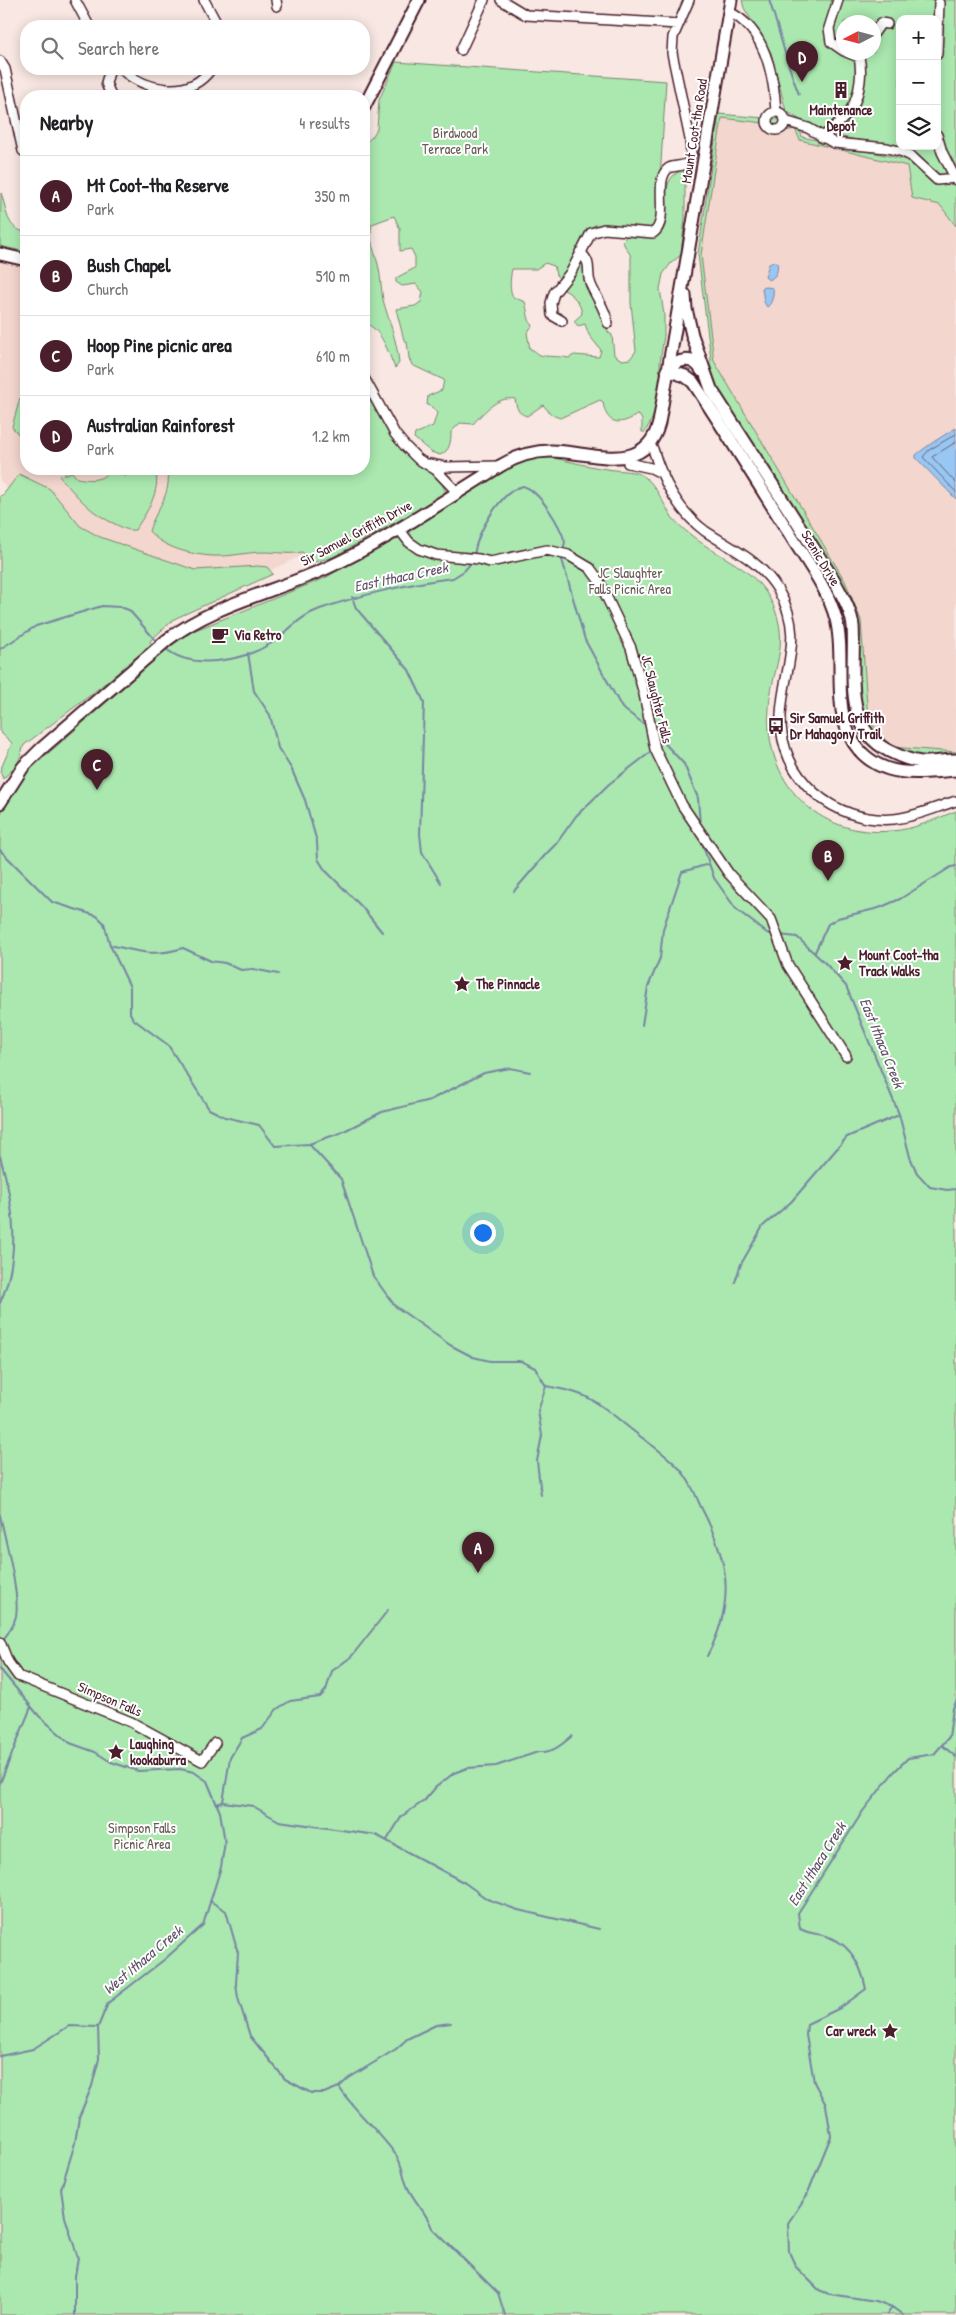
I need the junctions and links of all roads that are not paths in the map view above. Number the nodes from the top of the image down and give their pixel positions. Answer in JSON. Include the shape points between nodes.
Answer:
{"nodes":[{"id":1,"x":75,"y":0,"type":"edge"},
{"id":2,"x":204,"y":0,"type":"edge"},
{"id":3,"x":419,"y":0,"type":"edge"},
{"id":4,"x":484,"y":0,"type":"edge"},
{"id":5,"x":500,"y":0,"type":"edge"},
{"id":6,"x":689,"y":0,"type":"edge"},
{"id":7,"x":731,"y":0,"type":"edge"},
{"id":8,"x":838,"y":0,"type":"edge"},
{"id":9,"x":939,"y":3,"type":"dead end"},
{"id":10,"x":729,"y":12,"type":"junction"},
{"id":11,"x":939,"y":15,"type":"edge"},
{"id":12,"x":86,"y":20,"type":"edge"},
{"id":13,"x":215,"y":20,"type":"edge"},
{"id":14,"x":881,"y":23,"type":"edge"},
{"id":15,"x":678,"y":24,"type":"junction"},
{"id":16,"x":888,"y":24,"type":"dead end"},
{"id":17,"x":836,"y":46,"type":"edge"},
{"id":18,"x":461,"y":50,"type":"dead end"},
{"id":19,"x":861,"y":60,"type":"edge"},
{"id":20,"x":0,"y":61,"type":"edge"},
{"id":21,"x":108,"y":75,"type":"edge"},
{"id":22,"x":130,"y":75,"type":"edge"},
{"id":23,"x":207,"y":75,"type":"edge"},
{"id":24,"x":109,"y":90,"type":"edge"},
{"id":25,"x":174,"y":90,"type":"edge"},
{"id":26,"x":190,"y":90,"type":"edge"},
{"id":27,"x":370,"y":95,"type":"edge"},
{"id":28,"x":776,"y":112,"type":"junction"},
{"id":29,"x":784,"y":121,"type":"junction"},
{"id":30,"x":20,"y":137,"type":"edge"},
{"id":31,"x":822,"y":138,"type":"junction"},
{"id":32,"x":941,"y":145,"type":"edge"},
{"id":33,"x":955,"y":179,"type":"edge"},
{"id":34,"x":580,"y":252,"type":"junction"},
{"id":35,"x":0,"y":254,"type":"edge"},
{"id":36,"x":20,"y":259,"type":"edge"},
{"id":37,"x":687,"y":267,"type":"junction"},
{"id":38,"x":686,"y":290,"type":"junction"},
{"id":39,"x":562,"y":321,"type":"dead end"},
{"id":40,"x":608,"y":322,"type":"dead end"},
{"id":41,"x":673,"y":368,"type":"junction"},
{"id":42,"x":707,"y":381,"type":"junction"},
{"id":43,"x":370,"y":389,"type":"edge"},
{"id":44,"x":653,"y":445,"type":"junction"},
{"id":45,"x":585,"y":455,"type":"junction"},
{"id":46,"x":422,"y":461,"type":"junction"},
{"id":47,"x":628,"y":463,"type":"junction"},
{"id":48,"x":500,"y":466,"type":"junction"},
{"id":49,"x":664,"y":477,"type":"junction"},
{"id":50,"x":457,"y":492,"type":"junction"},
{"id":51,"x":399,"y":529,"type":"junction"},
{"id":52,"x":956,"y":760,"type":"edge"},
{"id":53,"x":956,"y":770,"type":"edge"},
{"id":54,"x":956,"y":801,"type":"edge"},
{"id":55,"x":0,"y":803,"type":"edge"},
{"id":56,"x":846,"y":1056,"type":"dead end"},
{"id":57,"x":0,"y":1642,"type":"edge"},
{"id":58,"x":215,"y":1743,"type":"dead end"}],
"edges":[{"from":1,"to":12,"type":"street"},
{"from":2,"to":13,"type":"street"},
{"from":3,"to":27,"type":"main road"},
{"from":4,"to":18,"type":"street"},
{"from":5,"to":15,"type":"street","via":[[526,15]]},
{"from":6,"to":15,"type":"street"},
{"from":7,"to":10,"type":"main road","name":"Mount Coot-tha Road"},
{"from":8,"to":17,"type":"street","via":[[829,28],[831,42]]},
{"from":9,"to":11,"type":"street"},
{"from":10,"to":28,"type":"street","via":[[740,17],[764,51],[772,74]]},
{"from":10,"to":37,"type":"main road","name":"Mount Coot-tha Road"},
{"from":14,"to":16,"type":"street"},
{"from":15,"to":34,"type":"street","via":[[672,53],[690,139],[688,163],[666,171],[657,231],[597,230],[591,233]]},
{"from":19,"to":31,"type":"street","via":[[855,107]]},
{"from":20,"to":30,"type":"street","via":[[5,69]]},
{"from":21,"to":24,"type":"street"},
{"from":22,"to":25,"type":"street","via":[[160,88]]},
{"from":23,"to":26,"type":"street"},
{"from":28,"to":29,"type":"street"},
{"from":28,"to":29,"type":"street","via":[[767,119],[770,127],[778,129]]},
{"from":29,"to":31,"type":"street","via":[[808,128]]},
{"from":31,"to":33,"type":"street","via":[[834,143],[903,152],[912,156],[937,180]]},
{"from":32,"to":33,"type":"street"},
{"from":34,"to":39,"type":"street","via":[[571,272],[552,298],[552,316]]},
{"from":34,"to":40,"type":"street","via":[[589,263],[591,286],[604,307]]},
{"from":35,"to":36,"type":"main road"},
{"from":37,"to":38,"type":"main road","name":"Mount Coot-tha Road"},
{"from":37,"to":41,"type":"main road","name":"Mount Coot-tha Road"},
{"from":38,"to":41,"type":"main road","name":"Mount Coot-tha Road"},
{"from":38,"to":42,"type":"main road","name":"Scenic Drive","via":[[688,321]]},
{"from":41,"to":42,"type":"main road","name":"Scenic Drive","via":[[686,360],[696,363]]},
{"from":41,"to":44,"type":"main road"},
{"from":41,"to":53,"type":"main road","name":"Scenic Drive","via":[[693,382],[826,594],[838,631],[844,716],[859,749],[879,766],[890,770],[916,773]]},
{"from":42,"to":52,"type":"main road","name":"Scenic Drive","via":[[834,580],[849,610],[852,680],[857,714],[864,729],[883,748],[908,760]]},
{"from":43,"to":46,"type":"street","via":[[395,434]]},
{"from":44,"to":45,"type":"main road","name":"Sir Samuel Griffith Drive","via":[[627,457]]},
{"from":44,"to":47,"type":"main road","via":[[642,459]]},
{"from":44,"to":49,"type":"street"},
{"from":45,"to":47,"type":"main road","via":[[611,463]]},
{"from":45,"to":48,"type":"main road","name":"Sir Samuel Griffith Drive","via":[[549,450],[524,455]]},
{"from":46,"to":48,"type":"street","via":[[441,467]]},
{"from":46,"to":50,"type":"street"},
{"from":47,"to":49,"type":"street","via":[[654,469]]},
{"from":48,"to":50,"type":"main road","name":"Sir Samuel Griffith Drive"},
{"from":49,"to":54,"type":"street","via":[[678,504],[694,522],[754,562],[771,579],[782,597],[790,619],[792,645],[781,715],[782,736],[790,761],[809,788],[834,808],[871,819],[906,817]]},
{"from":50,"to":51,"type":"main road","name":"Sir Samuel Griffith Drive"},
{"from":51,"to":55,"type":"main road","name":"Sir Samuel Griffith Drive","via":[[329,567],[205,616],[167,640],[41,749],[7,789]]},
{"from":51,"to":56,"type":"street","name":"JC Slaughter Falls","via":[[409,542],[436,555],[490,562],[539,551],[564,554],[590,568],[631,648],[656,752],[682,805],[729,874],[771,919],[788,966]]},
{"from":57,"to":58,"type":"street","name":"Simpson Falls","via":[[18,1676],[131,1722],[202,1761]]}]}
